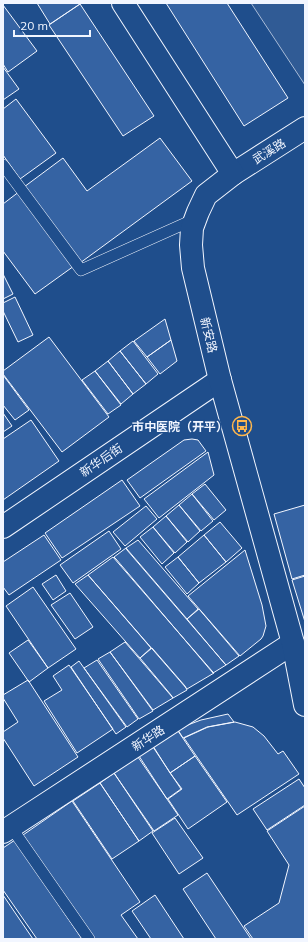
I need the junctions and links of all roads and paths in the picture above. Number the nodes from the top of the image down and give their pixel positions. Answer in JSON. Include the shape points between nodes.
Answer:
{"nodes":[{"id":1,"x":123,"y":3,"type":"edge"},
{"id":2,"x":305,"y":128,"type":"edge"},
{"id":3,"x":3,"y":165,"type":"edge"},
{"id":4,"x":233,"y":174,"type":"junction"},
{"id":5,"x":195,"y":219,"type":"junction"},
{"id":6,"x":220,"y":380,"type":"junction"},
{"id":7,"x":3,"y":527,"type":"edge"},
{"id":8,"x":293,"y":643,"type":"junction"},
{"id":9,"x":305,"y":705,"type":"edge"},
{"id":10,"x":7,"y":829,"type":"edge"},
{"id":11,"x":89,"y":939,"type":"edge"}],
"edges":[{"from":1,"to":4,"type":"street"},
{"from":2,"to":4,"type":"street","name":"武溪路"},
{"from":3,"to":5,"type":"lane","via":[[81,270]]},
{"from":4,"to":5,"type":"street","name":"新安路","via":[[206,195]]},
{"from":5,"to":6,"type":"street","name":"新安路","via":[[190,244],[193,268]]},
{"from":6,"to":7,"type":"street","name":"新华后街"},
{"from":6,"to":8,"type":"street","name":"新安路"},
{"from":8,"to":9,"type":"street","name":"新安路"},
{"from":8,"to":10,"type":"street","name":"新华路"},
{"from":10,"to":11,"type":"lane"}]}
